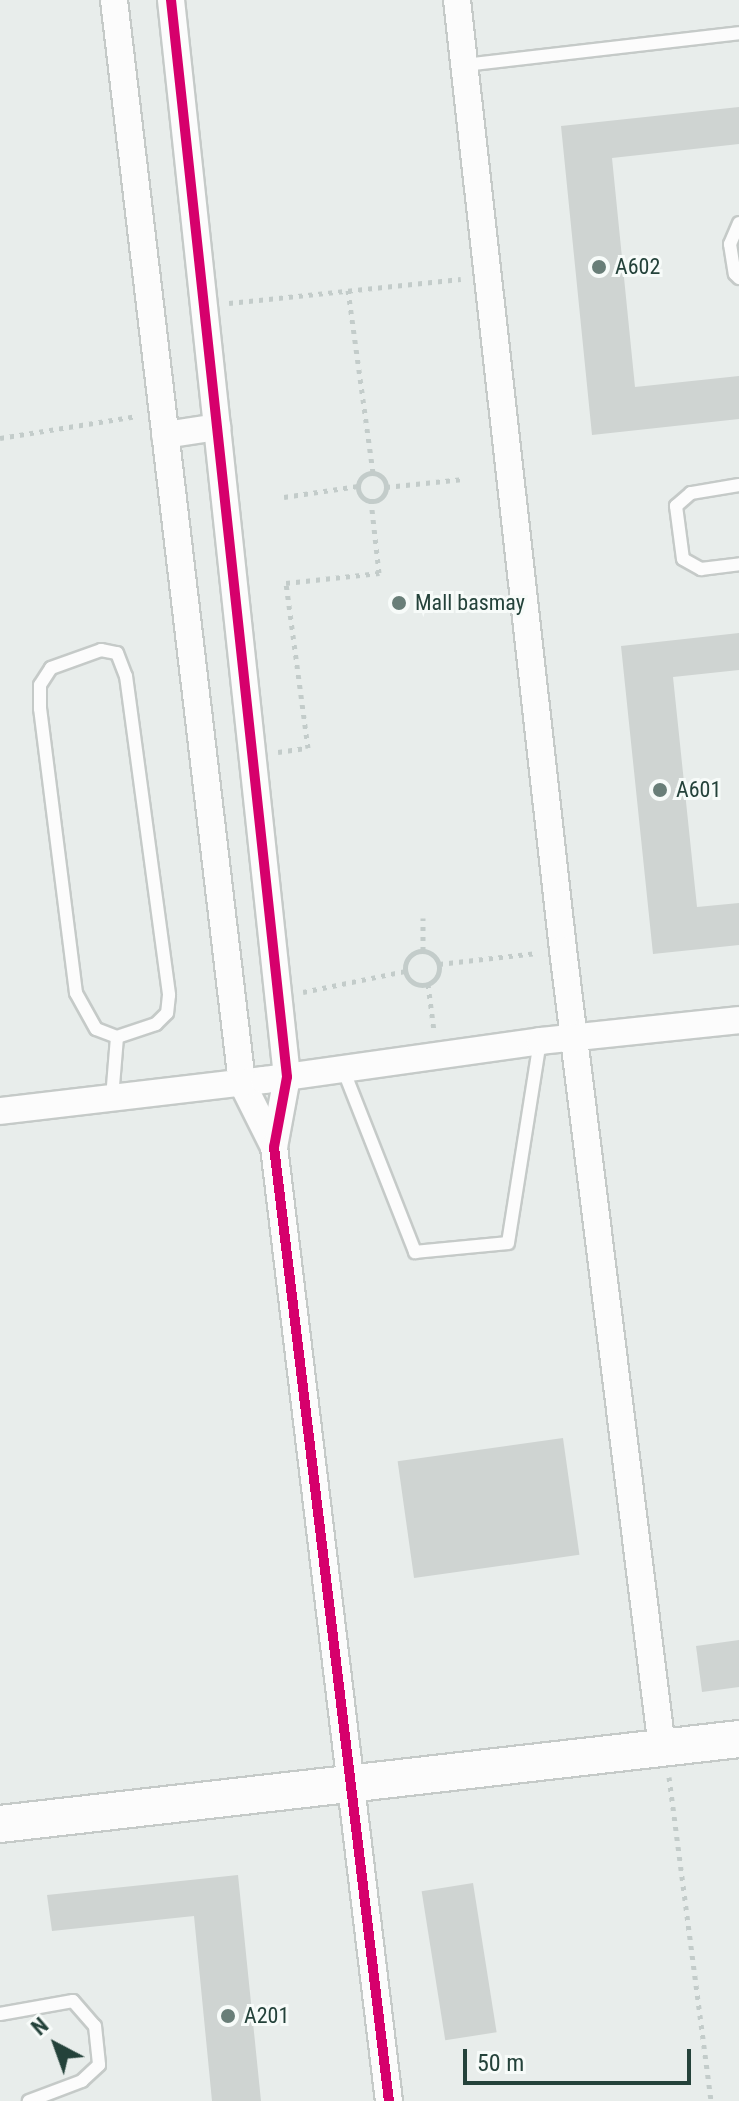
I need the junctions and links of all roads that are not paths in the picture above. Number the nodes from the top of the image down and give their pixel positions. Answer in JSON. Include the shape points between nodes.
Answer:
{"nodes":[{"id":1,"x":114,"y":0,"type":"edge"},
{"id":2,"x":171,"y":0,"type":"edge"},
{"id":3,"x":457,"y":0,"type":"edge"},
{"id":4,"x":739,"y":33,"type":"edge"},
{"id":5,"x":464,"y":65,"type":"junction"},
{"id":6,"x":739,"y":223,"type":"edge"},
{"id":7,"x":739,"y":278,"type":"edge"},
{"id":8,"x":164,"y":424,"type":"junction"},
{"id":9,"x":217,"y":427,"type":"junction"},
{"id":10,"x":739,"y":485,"type":"edge"},
{"id":11,"x":739,"y":564,"type":"edge"},
{"id":12,"x":739,"y":1020,"type":"edge"},
{"id":13,"x":117,"y":1037,"type":"junction"},
{"id":14,"x":574,"y":1038,"type":"junction"},
{"id":15,"x":540,"y":1041,"type":"junction"},
{"id":16,"x":343,"y":1069,"type":"junction"},
{"id":17,"x":287,"y":1077,"type":"junction"},
{"id":18,"x":242,"y":1083,"type":"junction"},
{"id":19,"x":112,"y":1098,"type":"junction"},
{"id":20,"x":0,"y":1111,"type":"edge"},
{"id":21,"x":274,"y":1147,"type":"junction"},
{"id":22,"x":739,"y":1739,"type":"edge"},
{"id":23,"x":662,"y":1748,"type":"junction"},
{"id":24,"x":350,"y":1786,"type":"junction"},
{"id":25,"x":0,"y":1824,"type":"edge"},
{"id":26,"x":0,"y":2014,"type":"edge"},
{"id":27,"x":29,"y":2101,"type":"edge"},
{"id":28,"x":389,"y":2101,"type":"edge"}],
"edges":[{"from":1,"to":8,"type":"street"},
{"from":2,"to":9,"type":"street"},
{"from":3,"to":5,"type":"street"},
{"from":4,"to":5,"type":"lane"},
{"from":5,"to":14,"type":"street"},
{"from":6,"to":7,"type":"lane","via":[[730,244]]},
{"from":8,"to":9,"type":"street"},
{"from":8,"to":18,"type":"street"},
{"from":9,"to":17,"type":"street"},
{"from":10,"to":11,"type":"lane","via":[[691,493],[676,506],[683,559],[701,569]]},
{"from":12,"to":14,"type":"street"},
{"from":13,"to":13,"type":"lane","via":[[156,1024],[167,1013],[169,995],[126,676],[117,653],[101,650],[51,668],[40,685],[40,709],[76,993],[96,1029]]},
{"from":13,"to":19,"type":"lane"},
{"from":14,"to":15,"type":"street"},
{"from":14,"to":23,"type":"street"},
{"from":15,"to":16,"type":"street"},
{"from":15,"to":16,"type":"lane","via":[[508,1243],[415,1252]]},
{"from":16,"to":17,"type":"street"},
{"from":17,"to":18,"type":"street"},
{"from":17,"to":21,"type":"street"},
{"from":18,"to":19,"type":"street"},
{"from":18,"to":21,"type":"street"},
{"from":19,"to":20,"type":"street"},
{"from":21,"to":24,"type":"street"},
{"from":22,"to":23,"type":"street"},
{"from":23,"to":24,"type":"street"},
{"from":24,"to":25,"type":"street"},
{"from":24,"to":28,"type":"street"},
{"from":26,"to":27,"type":"lane","via":[[73,2001],[95,2026],[99,2065],[82,2081]]}]}
